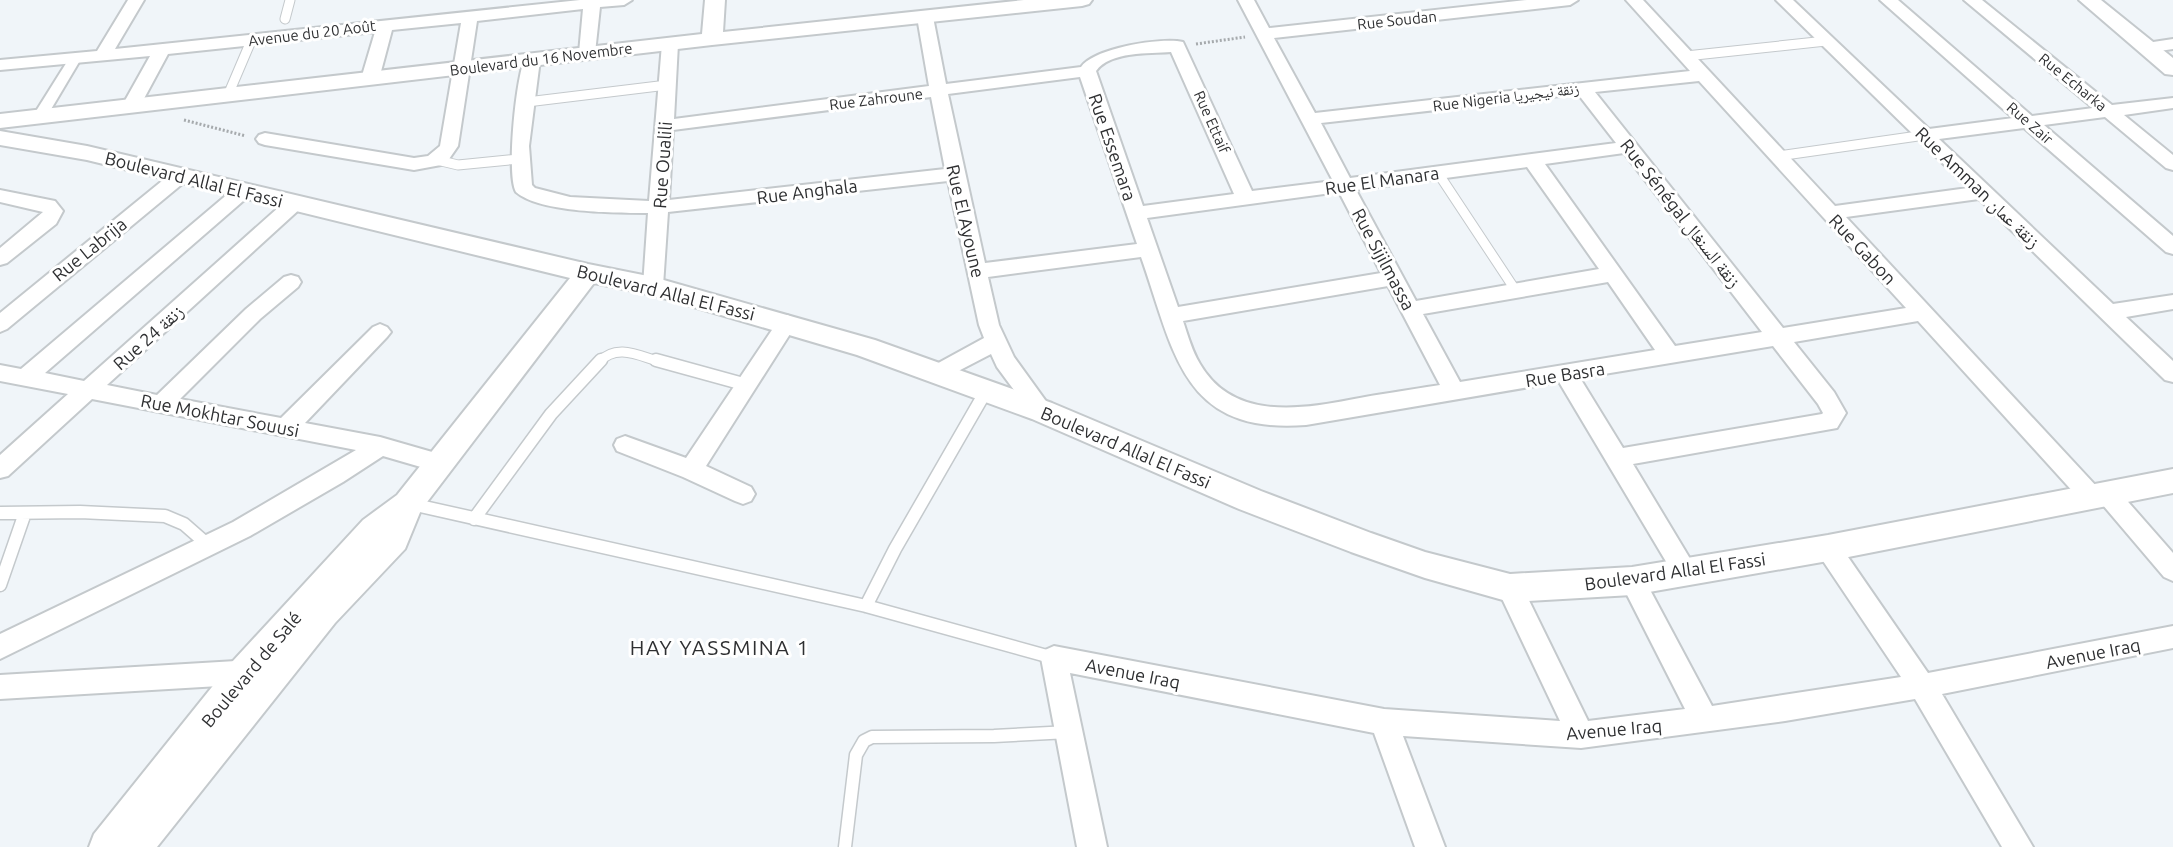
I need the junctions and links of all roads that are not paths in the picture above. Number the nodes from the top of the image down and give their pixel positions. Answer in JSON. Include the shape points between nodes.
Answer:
{"nodes":[{"id":1,"x":136,"y":0,"type":"edge"},
{"id":2,"x":290,"y":0,"type":"edge"},
{"id":3,"x":624,"y":0,"type":"edge"},
{"id":4,"x":715,"y":0,"type":"edge"},
{"id":5,"x":1082,"y":0,"type":"edge"},
{"id":6,"x":1246,"y":0,"type":"edge"},
{"id":7,"x":1570,"y":0,"type":"edge"},
{"id":8,"x":1634,"y":0,"type":"edge"},
{"id":9,"x":1784,"y":0,"type":"edge"},
{"id":10,"x":1887,"y":0,"type":"edge"},
{"id":11,"x":1972,"y":0,"type":"edge"},
{"id":12,"x":2089,"y":0,"type":"edge"},
{"id":13,"x":592,"y":3,"type":"junction"},
{"id":14,"x":470,"y":16,"type":"junction"},
{"id":15,"x":925,"y":17,"type":"junction"},
{"id":16,"x":285,"y":19,"type":"dead end"},
{"id":17,"x":385,"y":25,"type":"junction"},
{"id":18,"x":1264,"y":34,"type":"junction"},
{"id":19,"x":712,"y":39,"type":"junction"},
{"id":20,"x":252,"y":41,"type":"junction"},
{"id":21,"x":1826,"y":41,"type":"junction"},
{"id":22,"x":670,"y":44,"type":"junction"},
{"id":23,"x":2173,"y":44,"type":"edge"},
{"id":24,"x":1177,"y":46,"type":"joint"},
{"id":25,"x":162,"y":48,"type":"junction"},
{"id":26,"x":2146,"y":48,"type":"junction"},
{"id":27,"x":587,"y":53,"type":"junction"},
{"id":28,"x":103,"y":55,"type":"junction"},
{"id":29,"x":1686,"y":56,"type":"junction"},
{"id":30,"x":76,"y":57,"type":"junction"},
{"id":31,"x":532,"y":60,"type":"junction"},
{"id":32,"x":0,"y":65,"type":"edge"},
{"id":33,"x":463,"y":69,"type":"junction"},
{"id":34,"x":2173,"y":69,"type":"edge"},
{"id":35,"x":1087,"y":71,"type":"junction"},
{"id":36,"x":1703,"y":75,"type":"junction"},
{"id":37,"x":370,"y":79,"type":"junction"},
{"id":38,"x":667,"y":85,"type":"junction"},
{"id":39,"x":1582,"y":88,"type":"junction"},
{"id":40,"x":939,"y":91,"type":"junction"},
{"id":41,"x":228,"y":95,"type":"junction"},
{"id":42,"x":527,"y":102,"type":"junction"},
{"id":43,"x":2173,"y":103,"type":"edge"},
{"id":44,"x":131,"y":106,"type":"junction"},
{"id":45,"x":2108,"y":111,"type":"junction"},
{"id":46,"x":66,"y":113,"type":"junction"},
{"id":47,"x":40,"y":116,"type":"junction"},
{"id":48,"x":1310,"y":119,"type":"junction"},
{"id":49,"x":0,"y":121,"type":"edge"},
{"id":50,"x":2028,"y":122,"type":"junction"},
{"id":51,"x":664,"y":126,"type":"junction"},
{"id":52,"x":1924,"y":135,"type":"junction"},
{"id":53,"x":0,"y":138,"type":"edge"},
{"id":54,"x":265,"y":139,"type":"road end"},
{"id":55,"x":34,"y":142,"type":"junction"},
{"id":56,"x":1629,"y":147,"type":"junction"},
{"id":57,"x":84,"y":149,"type":"junction"},
{"id":58,"x":1778,"y":156,"type":"junction"},
{"id":59,"x":519,"y":159,"type":"junction"},
{"id":60,"x":437,"y":160,"type":"junction"},
{"id":61,"x":1532,"y":160,"type":"junction"},
{"id":62,"x":2173,"y":164,"type":"edge"},
{"id":63,"x":1438,"y":173,"type":"junction"},
{"id":64,"x":956,"y":174,"type":"junction"},
{"id":65,"x":180,"y":176,"type":"junction"},
{"id":66,"x":1344,"y":185,"type":"junction"},
{"id":67,"x":243,"y":191,"type":"junction"},
{"id":68,"x":1983,"y":192,"type":"junction"},
{"id":69,"x":0,"y":196,"type":"edge"},
{"id":70,"x":1246,"y":198,"type":"junction"},
{"id":71,"x":295,"y":203,"type":"junction"},
{"id":72,"x":659,"y":207,"type":"junction"},
{"id":73,"x":1136,"y":213,"type":"junction"},
{"id":74,"x":1830,"y":213,"type":"junction"},
{"id":75,"x":2173,"y":247,"type":"edge"},
{"id":76,"x":1147,"y":249,"type":"junction"},
{"id":77,"x":0,"y":258,"type":"edge"},
{"id":78,"x":978,"y":271,"type":"junction"},
{"id":79,"x":588,"y":273,"type":"junction"},
{"id":80,"x":1613,"y":274,"type":"junction"},
{"id":81,"x":1394,"y":278,"type":"junction"},
{"id":82,"x":291,"y":282,"type":"dead end"},
{"id":83,"x":653,"y":286,"type":"junction"},
{"id":84,"x":1516,"y":291,"type":"junction"},
{"id":85,"x":2173,"y":302,"type":"edge"},
{"id":86,"x":1410,"y":309,"type":"junction"},
{"id":87,"x":2108,"y":312,"type":"junction"},
{"id":88,"x":1922,"y":313,"type":"junction"},
{"id":89,"x":1171,"y":316,"type":"junction"},
{"id":90,"x":787,"y":323,"type":"junction"},
{"id":91,"x":0,"y":324,"type":"edge"},
{"id":92,"x":381,"y":332,"type":"dead end"},
{"id":93,"x":1779,"y":338,"type":"junction"},
{"id":94,"x":995,"y":342,"type":"junction"},
{"id":95,"x":1670,"y":355,"type":"junction"},
{"id":96,"x":0,"y":373,"type":"edge"},
{"id":97,"x":939,"y":373,"type":"junction"},
{"id":98,"x":1566,"y":374,"type":"junction"},
{"id":99,"x":2173,"y":374,"type":"edge"},
{"id":100,"x":26,"y":378,"type":"junction"},
{"id":101,"x":747,"y":385,"type":"junction"},
{"id":102,"x":88,"y":390,"type":"junction"},
{"id":103,"x":986,"y":391,"type":"junction"},
{"id":104,"x":1454,"y":391,"type":"junction"},
{"id":105,"x":1211,"y":392,"type":"joint"},
{"id":106,"x":162,"y":404,"type":"junction"},
{"id":107,"x":1042,"y":411,"type":"junction"},
{"id":108,"x":286,"y":428,"type":"junction"},
{"id":109,"x":625,"y":445,"type":"dead end"},
{"id":110,"x":380,"y":446,"type":"junction"},
{"id":111,"x":1617,"y":458,"type":"junction"},
{"id":112,"x":438,"y":463,"type":"junction"},
{"id":113,"x":0,"y":470,"type":"edge"},
{"id":114,"x":691,"y":470,"type":"junction"},
{"id":115,"x":2173,"y":481,"type":"edge"},
{"id":116,"x":742,"y":494,"type":"dead end"},
{"id":117,"x":2100,"y":496,"type":"junction"},
{"id":118,"x":408,"y":504,"type":"junction"},
{"id":119,"x":0,"y":513,"type":"edge"},
{"id":120,"x":25,"y":513,"type":"junction"},
{"id":121,"x":474,"y":519,"type":"junction"},
{"id":122,"x":208,"y":545,"type":"junction"},
{"id":123,"x":1828,"y":548,"type":"junction"},
{"id":124,"x":2173,"y":570,"type":"edge"},
{"id":125,"x":1686,"y":572,"type":"junction"},
{"id":126,"x":1632,"y":581,"type":"junction"},
{"id":127,"x":0,"y":585,"type":"edge"},
{"id":128,"x":1510,"y":588,"type":"junction"},
{"id":129,"x":867,"y":606,"type":"junction"},
{"id":130,"x":2173,"y":637,"type":"edge"},
{"id":131,"x":0,"y":647,"type":"edge"},
{"id":132,"x":1054,"y":658,"type":"junction"},
{"id":133,"x":260,"y":672,"type":"junction"},
{"id":134,"x":1922,"y":686,"type":"junction"},
{"id":135,"x":0,"y":687,"type":"edge"},
{"id":136,"x":1705,"y":720,"type":"junction"},
{"id":137,"x":1384,"y":722,"type":"junction"},
{"id":138,"x":1069,"y":732,"type":"junction"},
{"id":139,"x":1581,"y":735,"type":"junction"},
{"id":140,"x":107,"y":847,"type":"edge"},
{"id":141,"x":134,"y":847,"type":"edge"},
{"id":142,"x":845,"y":847,"type":"edge"},
{"id":143,"x":1091,"y":847,"type":"edge"},
{"id":144,"x":1430,"y":847,"type":"edge"},
{"id":145,"x":2018,"y":847,"type":"edge"}],
"edges":[{"from":1,"to":28,"type":"street"},
{"from":2,"to":16,"type":"lane"},
{"from":3,"to":13,"type":"street","name":"Avenue du 20 Août"},
{"from":4,"to":19,"type":"street"},
{"from":5,"to":15,"type":"street","name":"Boulevard du 16 Novembre"},
{"from":6,"to":18,"type":"street","name":"Rue Sijilmassa"},
{"from":7,"to":18,"type":"street","name":"Rue Soudan"},
{"from":8,"to":29,"type":"street","name":"Rue Gabon"},
{"from":9,"to":21,"type":"street","name":"Rue Amman زنقة عمان"},
{"from":10,"to":50,"type":"street","name":"Rue Zair"},
{"from":11,"to":45,"type":"street","name":"Rue Echarka"},
{"from":12,"to":26,"type":"street"},
{"from":13,"to":14,"type":"street","name":"Avenue du 20 Août"},
{"from":13,"to":27,"type":"street"},
{"from":14,"to":17,"type":"street","name":"Avenue du 20 Août","via":[[413,16]]},
{"from":14,"to":33,"type":"street"},
{"from":15,"to":19,"type":"street","name":"Boulevard du 16 Novembre"},
{"from":15,"to":40,"type":"street","name":"Rue El Ayoune"},
{"from":17,"to":20,"type":"street","name":"Avenue du 20 Août"},
{"from":17,"to":37,"type":"street"},
{"from":18,"to":48,"type":"street","name":"Rue Sijilmassa"},
{"from":19,"to":22,"type":"street","name":"Boulevard du 16 Novembre"},
{"from":20,"to":25,"type":"street","name":"Avenue du 20 Août"},
{"from":20,"to":41,"type":"lane"},
{"from":21,"to":29,"type":"lane"},
{"from":21,"to":52,"type":"street","name":"Rue Amman زنقة عمان"},
{"from":22,"to":27,"type":"street","name":"Boulevard du 16 Novembre"},
{"from":22,"to":38,"type":"street","name":"Rue Oualili"},
{"from":23,"to":26,"type":"street"},
{"from":24,"to":35,"type":"street","name":"Rue Essemara","via":[[1107,56],[1093,61]]},
{"from":24,"to":70,"type":"street","name":"Rue Ettaif"},
{"from":25,"to":28,"type":"street","name":"Avenue du 20 Août"},
{"from":25,"to":44,"type":"street"},
{"from":26,"to":34,"type":"street"},
{"from":27,"to":31,"type":"street","name":"Boulevard du 16 Novembre"},
{"from":28,"to":30,"type":"street","name":"Avenue du 20 Août"},
{"from":29,"to":36,"type":"street","name":"Rue Gabon"},
{"from":30,"to":32,"type":"street","name":"Avenue du 20 Août"},
{"from":30,"to":47,"type":"street"},
{"from":31,"to":33,"type":"street","name":"Boulevard du 16 Novembre"},
{"from":31,"to":42,"type":"street","name":"Rue Anghala"},
{"from":33,"to":37,"type":"street","name":"Boulevard du 16 Novembre"},
{"from":33,"to":60,"type":"street","via":[[448,146],[445,155]]},
{"from":35,"to":40,"type":"street","name":"Rue Zahroune"},
{"from":35,"to":73,"type":"street","name":"Rue Essemara"},
{"from":36,"to":39,"type":"street","name":"Rue Nigeria زنقة نيجيريا"},
{"from":36,"to":58,"type":"street","name":"Rue Gabon"},
{"from":37,"to":41,"type":"street","name":"Boulevard du 16 Novembre"},
{"from":38,"to":42,"type":"lane"},
{"from":38,"to":51,"type":"street","name":"Rue Oualili"},
{"from":39,"to":48,"type":"street","name":"Rue Nigeria زنقة نيجيريا"},
{"from":39,"to":56,"type":"street","name":"Rue Sénégal زنقة السنغال"},
{"from":40,"to":51,"type":"street","name":"Rue Zahroune"},
{"from":40,"to":64,"type":"street","name":"Rue El Ayoune"},
{"from":41,"to":44,"type":"street","name":"Boulevard du 16 Novembre"},
{"from":42,"to":59,"type":"street","name":"Rue Anghala"},
{"from":43,"to":45,"type":"street"},
{"from":44,"to":46,"type":"street","name":"Boulevard du 16 Novembre"},
{"from":44,"to":57,"type":"street","via":[[99,122],[85,137]]},
{"from":45,"to":50,"type":"street"},
{"from":45,"to":62,"type":"street","name":"Rue Echarka"},
{"from":46,"to":47,"type":"street","name":"Boulevard du 16 Novembre"},
{"from":46,"to":57,"type":"street","name":"Boulevard Allal El Fassi","via":[[66,125]]},
{"from":47,"to":49,"type":"street","name":"Boulevard du 16 Novembre"},
{"from":47,"to":55,"type":"street","via":[[33,131]]},
{"from":48,"to":66,"type":"street","name":"Rue Sijilmassa"},
{"from":50,"to":52,"type":"street"},
{"from":50,"to":75,"type":"street","name":"Rue Zair"},
{"from":51,"to":72,"type":"street","name":"Rue Oualili"},
{"from":52,"to":58,"type":"lane"},
{"from":52,"to":68,"type":"street","name":"Rue Amman زنقة عمان"},
{"from":53,"to":55,"type":"street","name":"Boulevard Allal El Fassi"},
{"from":54,"to":60,"type":"street","via":[[414,164]]},
{"from":55,"to":57,"type":"street","name":"Boulevard Allal El Fassi"},
{"from":56,"to":61,"type":"street","name":"Rue El Manara"},
{"from":56,"to":93,"type":"street","name":"Rue Sénégal زنقة السنغال"},
{"from":57,"to":65,"type":"street","name":"Boulevard Allal El Fassi"},
{"from":58,"to":74,"type":"street","name":"Rue Gabon"},
{"from":59,"to":60,"type":"lane","via":[[458,165]]},
{"from":59,"to":72,"type":"street","name":"Rue Anghala","via":[[520,183],[529,193],[592,206]]},
{"from":61,"to":63,"type":"street","name":"Rue El Manara"},
{"from":61,"to":80,"type":"street"},
{"from":63,"to":66,"type":"street","name":"Rue El Manara"},
{"from":63,"to":84,"type":"lane"},
{"from":64,"to":72,"type":"street","name":"Rue Anghala"},
{"from":64,"to":78,"type":"street","name":"Rue El Ayoune"},
{"from":65,"to":67,"type":"street","name":"Boulevard Allal El Fassi"},
{"from":65,"to":91,"type":"street","name":"Rue Labrija"},
{"from":66,"to":70,"type":"street","name":"Rue El Manara"},
{"from":66,"to":81,"type":"street","name":"Rue Sijilmassa"},
{"from":67,"to":71,"type":"street","name":"Boulevard Allal El Fassi"},
{"from":67,"to":100,"type":"street"},
{"from":68,"to":74,"type":"street"},
{"from":68,"to":87,"type":"street","name":"Rue Amman زنقة عمان"},
{"from":69,"to":77,"type":"street","via":[[48,205],[52,211],[49,219]]},
{"from":70,"to":73,"type":"street","name":"Rue El Manara"},
{"from":71,"to":79,"type":"street","name":"Boulevard Allal El Fassi"},
{"from":71,"to":102,"type":"street","name":"Rue 24 زنقة"},
{"from":72,"to":83,"type":"street","name":"Rue Oualili"},
{"from":73,"to":76,"type":"street","name":"Rue Essemara"},
{"from":74,"to":88,"type":"street","name":"Rue Gabon"},
{"from":76,"to":78,"type":"street"},
{"from":76,"to":89,"type":"street","name":"Rue Essemara"},
{"from":78,"to":94,"type":"street","name":"Rue El Ayoune"},
{"from":79,"to":83,"type":"street","name":"Boulevard Allal El Fassi"},
{"from":79,"to":112,"type":"street","name":"Boulevard de Salé"},
{"from":80,"to":84,"type":"street"},
{"from":80,"to":95,"type":"street"},
{"from":81,"to":86,"type":"street","name":"Rue Sijilmassa"},
{"from":81,"to":89,"type":"street"},
{"from":82,"to":106,"type":"street"},
{"from":83,"to":90,"type":"street","name":"Boulevard Allal El Fassi"},
{"from":84,"to":86,"type":"street"},
{"from":85,"to":87,"type":"street"},
{"from":86,"to":104,"type":"street","name":"Rue Sijilmassa"},
{"from":87,"to":99,"type":"street","name":"Rue Amman زنقة عمان"},
{"from":88,"to":93,"type":"street","name":"Rue Basra"},
{"from":88,"to":117,"type":"street","name":"Rue Gabon"},
{"from":89,"to":105,"type":"street","name":"Rue Essemara","via":[[1194,372]]},
{"from":90,"to":97,"type":"street","name":"Boulevard Allal El Fassi"},
{"from":90,"to":101,"type":"street"},
{"from":92,"to":108,"type":"street"},
{"from":93,"to":95,"type":"street","name":"Rue Basra"},
{"from":93,"to":111,"type":"street","name":"Rue Sénégal زنقة السنغال","via":[[1835,413],[1829,422]]},
{"from":94,"to":97,"type":"street"},
{"from":94,"to":107,"type":"street","name":"Rue El Ayoune"},
{"from":95,"to":98,"type":"street","name":"Rue Basra"},
{"from":96,"to":100,"type":"street","name":"Rue Mokhtar Souusi"},
{"from":97,"to":103,"type":"street","name":"Boulevard Allal El Fassi"},
{"from":98,"to":104,"type":"street","name":"Rue Basra"},
{"from":98,"to":111,"type":"street"},
{"from":100,"to":102,"type":"street","name":"Rue Mokhtar Souusi"},
{"from":101,"to":114,"type":"street"},
{"from":101,"to":121,"type":"lane","via":[[619,350],[607,353],[551,414]]},
{"from":102,"to":106,"type":"street","name":"Rue Mokhtar Souusi"},
{"from":102,"to":113,"type":"street","name":"Rue 24 زنقة"},
{"from":103,"to":107,"type":"street","name":"Boulevard Allal El Fassi"},
{"from":103,"to":129,"type":"lane","via":[[895,549]]},
{"from":104,"to":105,"type":"street","name":"Rue Basra","via":[[1280,418],[1246,412]]},
{"from":106,"to":108,"type":"street","name":"Rue Mokhtar Souusi"},
{"from":107,"to":128,"type":"street","name":"Boulevard Allal El Fassi","via":[[1362,543]]},
{"from":108,"to":110,"type":"street","name":"Rue Mokhtar Souusi"},
{"from":109,"to":114,"type":"street"},
{"from":110,"to":112,"type":"street","name":"Rue Mokhtar Souusi"},
{"from":110,"to":122,"type":"street","via":[[312,492]]},
{"from":111,"to":125,"type":"street"},
{"from":112,"to":118,"type":"street","name":"Boulevard de Salé"},
{"from":114,"to":116,"type":"street"},
{"from":115,"to":117,"type":"street","name":"Boulevard Allal El Fassi"},
{"from":117,"to":123,"type":"street","name":"Boulevard Allal El Fassi"},
{"from":117,"to":124,"type":"street","name":"Rue Gabon"},
{"from":118,"to":121,"type":"lane"},
{"from":118,"to":133,"type":"street","name":"Boulevard de Salé","via":[[394,540]]},
{"from":119,"to":120,"type":"lane"},
{"from":120,"to":122,"type":"lane","via":[[165,516],[184,524]]},
{"from":120,"to":127,"type":"lane"},
{"from":121,"to":129,"type":"lane"},
{"from":122,"to":131,"type":"street"},
{"from":123,"to":125,"type":"street","name":"Boulevard Allal El Fassi"},
{"from":123,"to":134,"type":"street"},
{"from":125,"to":126,"type":"street","name":"Boulevard Allal El Fassi"},
{"from":126,"to":128,"type":"street","name":"Boulevard Allal El Fassi"},
{"from":126,"to":136,"type":"street"},
{"from":128,"to":139,"type":"street"},
{"from":129,"to":132,"type":"lane"},
{"from":130,"to":134,"type":"street","name":"Avenue Iraq"},
{"from":132,"to":137,"type":"street","name":"Avenue Iraq"},
{"from":132,"to":138,"type":"street"},
{"from":133,"to":135,"type":"street"},
{"from":133,"to":140,"type":"street","name":"Boulevard de Salé"},
{"from":133,"to":141,"type":"street","name":"Boulevard de Salé"},
{"from":134,"to":136,"type":"street","name":"Avenue Iraq"},
{"from":134,"to":145,"type":"street"},
{"from":136,"to":139,"type":"street","name":"Avenue Iraq"},
{"from":137,"to":139,"type":"street","name":"Avenue Iraq"},
{"from":137,"to":144,"type":"street"},
{"from":138,"to":142,"type":"lane","via":[[872,737],[864,741],[856,754]]},
{"from":138,"to":143,"type":"street"}]}
